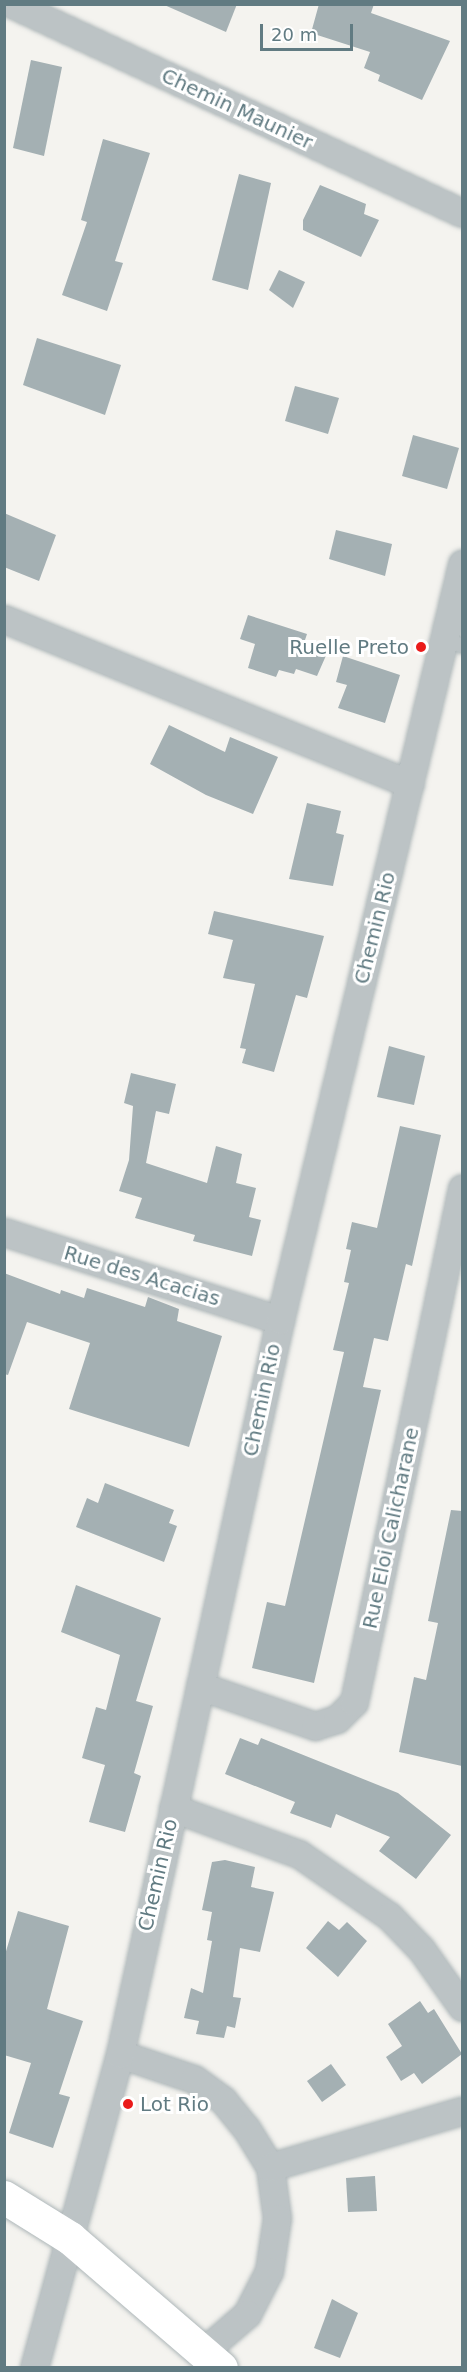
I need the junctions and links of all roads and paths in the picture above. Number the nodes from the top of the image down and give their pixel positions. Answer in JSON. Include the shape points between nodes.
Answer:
{"nodes":[{"id":1,"x":12,"y":4,"type":"edge"},
{"id":2,"x":462,"y":213,"type":"edge"},
{"id":3,"x":462,"y":564,"type":"edge"},
{"id":4,"x":4,"y":619,"type":"edge"},
{"id":5,"x":454,"y":642,"type":"edge"},
{"id":6,"x":410,"y":784,"type":"junction"},
{"id":7,"x":462,"y":1188,"type":"edge"},
{"id":8,"x":4,"y":1232,"type":"edge"},
{"id":9,"x":280,"y":1320,"type":"junction"},
{"id":10,"x":200,"y":1686,"type":"junction"},
{"id":11,"x":173,"y":1808,"type":"junction"},
{"id":12,"x":462,"y":2007,"type":"edge"},
{"id":13,"x":120,"y":2054,"type":"junction"},
{"id":14,"x":462,"y":2111,"type":"edge"},
{"id":15,"x":270,"y":2167,"type":"junction"},
{"id":16,"x":4,"y":2197,"type":"edge"},
{"id":17,"x":70,"y":2238,"type":"junction"},
{"id":18,"x":212,"y":2360,"type":"edge"},
{"id":19,"x":34,"y":2367,"type":"edge"}],
"edges":[{"from":1,"to":2,"type":"street","name":"Chemin Maunier"},
{"from":3,"to":5,"type":"street","name":"Chemin Rio"},
{"from":4,"to":6,"type":"street"},
{"from":5,"to":6,"type":"street","name":"Chemin Rio"},
{"from":6,"to":9,"type":"street","name":"Chemin Rio"},
{"from":7,"to":10,"type":"street","name":"Rue Eloi Calicharane","via":[[354,1702],[337,1719],[315,1726]]},
{"from":8,"to":9,"type":"street","name":"Rue des Acacias"},
{"from":9,"to":10,"type":"street","name":"Chemin Rio"},
{"from":10,"to":11,"type":"street","name":"Chemin Rio"},
{"from":11,"to":12,"type":"street","via":[[299,1854],[326,1872],[388,1916],[421,1949]]},
{"from":11,"to":13,"type":"street","name":"Chemin Rio"},
{"from":13,"to":15,"type":"street","via":[[194,2079],[238,2118]]},
{"from":13,"to":17,"type":"street","name":"Chemin Rio"},
{"from":14,"to":15,"type":"street"},
{"from":15,"to":18,"type":"street","via":[[277,2218],[269,2271],[247,2314]]},
{"from":16,"to":17,"type":"main road"},
{"from":17,"to":18,"type":"main road"},
{"from":17,"to":19,"type":"street","name":"Chemin Rio"}]}
